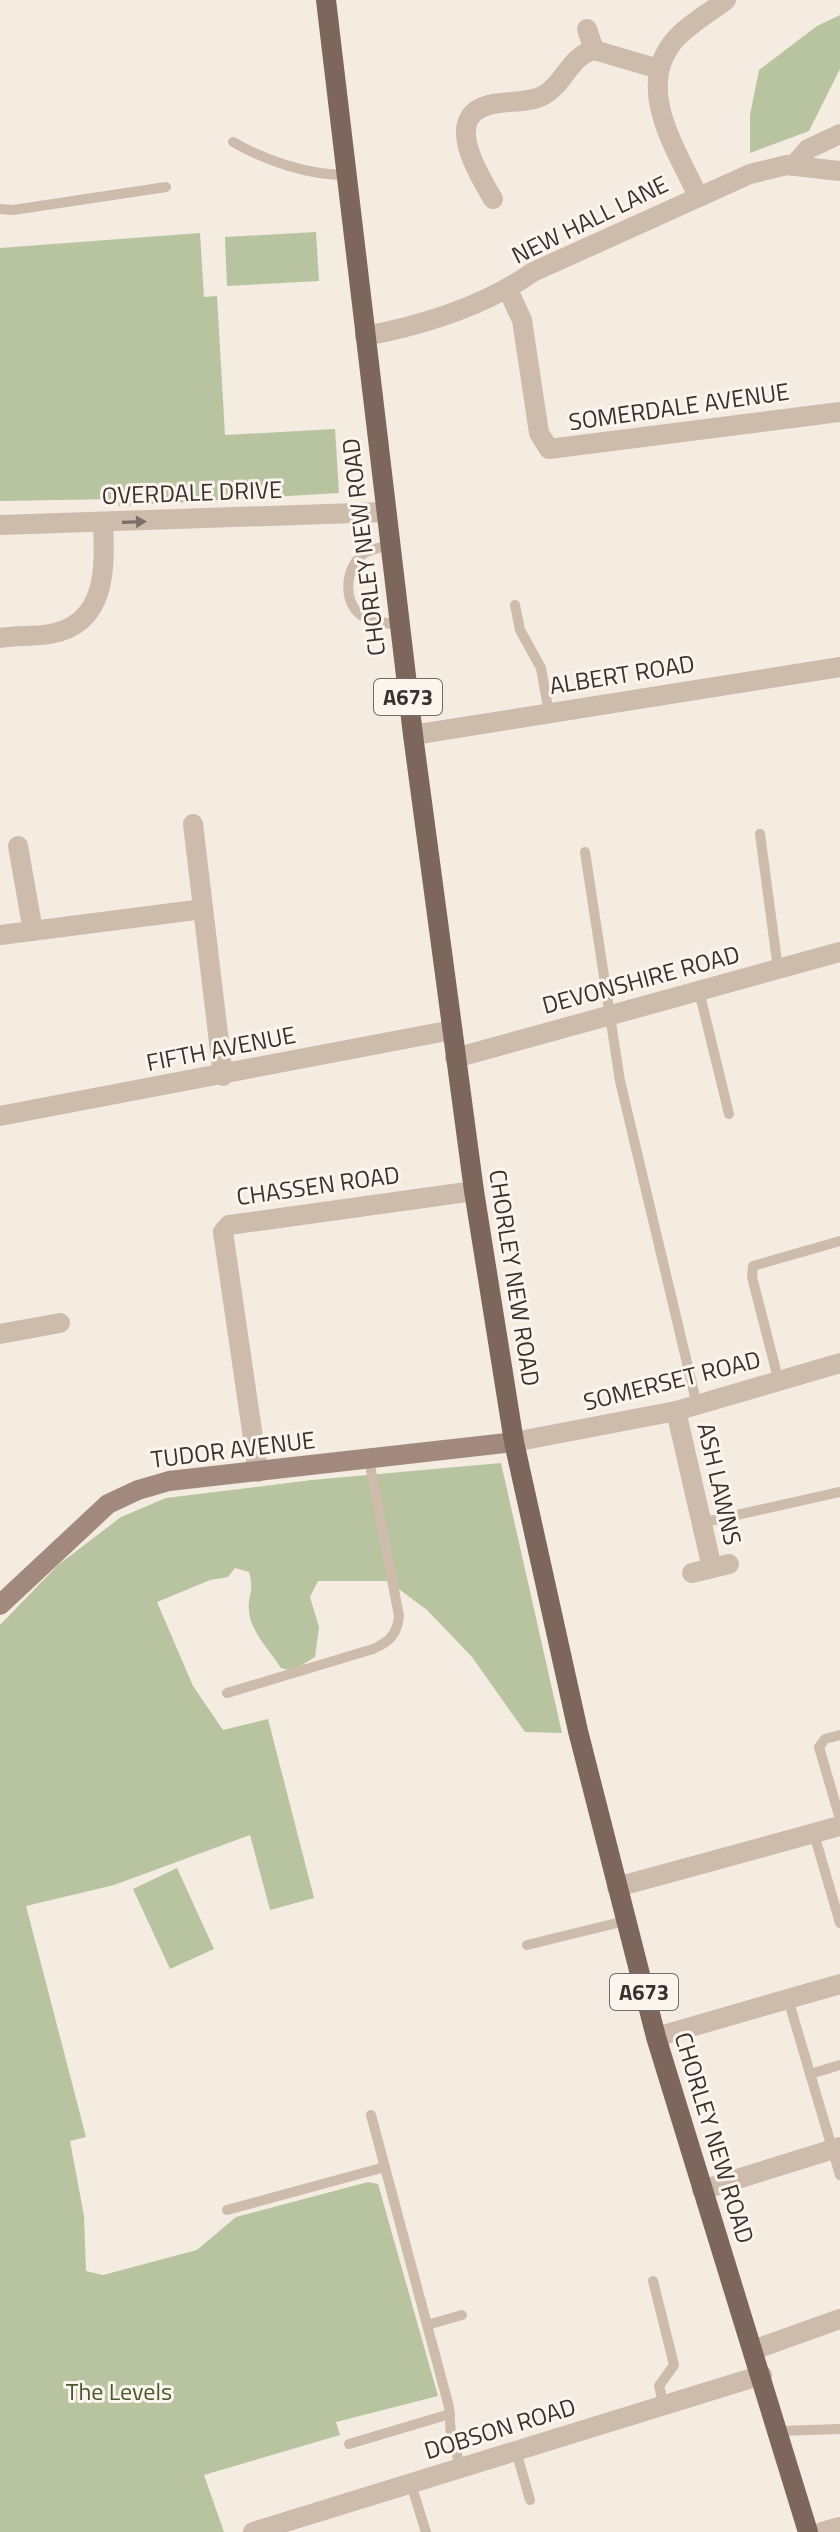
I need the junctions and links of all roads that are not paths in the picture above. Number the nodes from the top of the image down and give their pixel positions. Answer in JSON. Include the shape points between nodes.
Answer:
{"nodes":[{"id":1,"x":326,"y":0,"type":"edge"},
{"id":2,"x":726,"y":0,"type":"edge"},
{"id":3,"x":587,"y":29,"type":"dead end"},
{"id":4,"x":585,"y":55,"type":"junction"},
{"id":5,"x":659,"y":69,"type":"junction"},
{"id":6,"x":840,"y":134,"type":"edge"},
{"id":7,"x":233,"y":142,"type":"dead end"},
{"id":8,"x":793,"y":166,"type":"junction"},
{"id":9,"x":840,"y":171,"type":"edge"},
{"id":10,"x":346,"y":175,"type":"junction"},
{"id":11,"x":166,"y":187,"type":"dead end"},
{"id":12,"x":698,"y":196,"type":"junction"},
{"id":13,"x":493,"y":199,"type":"dead end"},
{"id":14,"x":0,"y":209,"type":"edge"},
{"id":15,"x":508,"y":290,"type":"junction"},
{"id":16,"x":365,"y":336,"type":"junction"},
{"id":17,"x":840,"y":412,"type":"edge"},
{"id":18,"x":385,"y":512,"type":"junction"},
{"id":19,"x":103,"y":523,"type":"junction"},
{"id":20,"x":0,"y":525,"type":"edge"},
{"id":21,"x":389,"y":545,"type":"junction"},
{"id":22,"x":515,"y":605,"type":"dead end"},
{"id":23,"x":399,"y":625,"type":"junction"},
{"id":24,"x":0,"y":638,"type":"edge"},
{"id":25,"x":840,"y":667,"type":"edge"},
{"id":26,"x":549,"y":713,"type":"junction"},
{"id":27,"x":413,"y":735,"type":"junction"},
{"id":28,"x":193,"y":824,"type":"dead end"},
{"id":29,"x":760,"y":834,"type":"dead end"},
{"id":30,"x":18,"y":846,"type":"dead end"},
{"id":31,"x":585,"y":852,"type":"dead end"},
{"id":32,"x":203,"y":909,"type":"junction"},
{"id":33,"x":33,"y":931,"type":"junction"},
{"id":34,"x":0,"y":935,"type":"edge"},
{"id":35,"x":840,"y":952,"type":"edge"},
{"id":36,"x":778,"y":969,"type":"junction"},
{"id":37,"x":699,"y":991,"type":"junction"},
{"id":38,"x":608,"y":1016,"type":"junction"},
{"id":39,"x":452,"y":1030,"type":"junction"},
{"id":40,"x":455,"y":1058,"type":"junction"},
{"id":41,"x":223,"y":1076,"type":"junction"},
{"id":42,"x":729,"y":1114,"type":"dead end"},
{"id":43,"x":0,"y":1116,"type":"edge"},
{"id":44,"x":474,"y":1191,"type":"junction"},
{"id":45,"x":840,"y":1241,"type":"edge"},
{"id":46,"x":60,"y":1323,"type":"dead end"},
{"id":47,"x":0,"y":1334,"type":"edge"},
{"id":48,"x":840,"y":1363,"type":"edge"},
{"id":49,"x":779,"y":1382,"type":"junction"},
{"id":50,"x":697,"y":1405,"type":"junction"},
{"id":51,"x":676,"y":1411,"type":"junction"},
{"id":52,"x":514,"y":1442,"type":"junction"},
{"id":53,"x":369,"y":1460,"type":"junction"},
{"id":54,"x":258,"y":1472,"type":"junction"},
{"id":55,"x":840,"y":1492,"type":"edge"},
{"id":56,"x":701,"y":1523,"type":"junction"},
{"id":57,"x":711,"y":1569,"type":"dead end"},
{"id":58,"x":0,"y":1605,"type":"edge"},
{"id":59,"x":227,"y":1693,"type":"dead end"},
{"id":60,"x":840,"y":1735,"type":"edge"},
{"id":61,"x":840,"y":1819,"type":"edge"},
{"id":62,"x":840,"y":1826,"type":"edge"},
{"id":63,"x":814,"y":1834,"type":"junction"},
{"id":64,"x":617,"y":1887,"type":"junction"},
{"id":65,"x":837,"y":1904,"type":"edge"},
{"id":66,"x":625,"y":1921,"type":"junction"},
{"id":67,"x":840,"y":1923,"type":"edge"},
{"id":68,"x":527,"y":1945,"type":"dead end"},
{"id":69,"x":840,"y":1984,"type":"edge"},
{"id":70,"x":788,"y":1999,"type":"junction"},
{"id":71,"x":656,"y":2037,"type":"junction"},
{"id":72,"x":840,"y":2065,"type":"edge"},
{"id":73,"x":810,"y":2074,"type":"junction"},
{"id":74,"x":371,"y":2115,"type":"dead end"},
{"id":75,"x":836,"y":2148,"type":"edge"},
{"id":76,"x":385,"y":2167,"type":"junction"},
{"id":77,"x":840,"y":2175,"type":"edge"},
{"id":78,"x":702,"y":2190,"type":"junction"},
{"id":79,"x":227,"y":2210,"type":"dead end"},
{"id":80,"x":653,"y":2281,"type":"dead end"},
{"id":81,"x":462,"y":2315,"type":"dead end"},
{"id":82,"x":840,"y":2319,"type":"edge"},
{"id":83,"x":427,"y":2325,"type":"junction"},
{"id":84,"x":753,"y":2350,"type":"junction"},
{"id":85,"x":762,"y":2375,"type":"junction"},
{"id":86,"x":664,"y":2406,"type":"junction"},
{"id":87,"x":450,"y":2414,"type":"junction"},
{"id":88,"x":840,"y":2429,"type":"edge"},
{"id":89,"x":779,"y":2431,"type":"junction"},
{"id":90,"x":349,"y":2444,"type":"dead end"},
{"id":91,"x":516,"y":2451,"type":"junction"},
{"id":92,"x":461,"y":2468,"type":"junction"},
{"id":93,"x":411,"y":2484,"type":"junction"},
{"id":94,"x":530,"y":2500,"type":"dead end"},
{"id":95,"x":840,"y":2527,"type":"edge"},
{"id":96,"x":253,"y":2532,"type":"edge"},
{"id":97,"x":426,"y":2532,"type":"edge"},
{"id":98,"x":808,"y":2532,"type":"edge"},
{"id":99,"x":822,"y":2532,"type":"edge"}],
"edges":[{"from":1,"to":10,"type":"main road","name":"CHORLEY NEW ROAD","number":"A673"},
{"from":2,"to":5,"type":"street","via":[[674,41]]},
{"from":3,"to":4,"type":"street"},
{"from":4,"to":5,"type":"street"},
{"from":4,"to":13,"type":"street","via":[[542,96],[486,105],[471,118],[467,130],[472,183]]},
{"from":5,"to":12,"type":"street","via":[[661,115]]},
{"from":6,"to":8,"type":"street","via":[[808,149]]},
{"from":7,"to":10,"type":"lane","via":[[258,156],[322,175]]},
{"from":8,"to":9,"type":"street","name":"NEW HALL LANE"},
{"from":8,"to":12,"type":"street","name":"NEW HALL LANE","via":[[750,174]]},
{"from":10,"to":16,"type":"main road","name":"CHORLEY NEW ROAD","number":"A673"},
{"from":11,"to":14,"type":"lane"},
{"from":12,"to":15,"type":"street","name":"NEW HALL LANE","via":[[533,272]]},
{"from":15,"to":16,"type":"street","name":"NEW HALL LANE","via":[[422,324]]},
{"from":15,"to":17,"type":"street","name":"SOMERDALE AVENUE","via":[[522,320],[539,433],[549,449]]},
{"from":16,"to":18,"type":"main road","name":"CHORLEY NEW ROAD","number":"A673"},
{"from":19,"to":18,"type":"street","name":"OVERDALE DRIVE","one_way":true},
{"from":18,"to":21,"type":"main road","name":"CHORLEY NEW ROAD","number":"A673"},
{"from":19,"to":20,"type":"street","name":"OVERDALE DRIVE"},
{"from":19,"to":24,"type":"street","via":[[104,581],[86,616],[51,634]]},
{"from":21,"to":23,"type":"main road","name":"CHORLEY NEW ROAD","number":"A673"},
{"from":21,"to":23,"type":"lane","via":[[357,559],[351,567],[349,593],[362,616]]},
{"from":22,"to":26,"type":"lane","via":[[520,630],[541,668]]},
{"from":23,"to":27,"type":"main road","name":"CHORLEY NEW ROAD","number":"A673"},
{"from":25,"to":26,"type":"street","name":"ALBERT ROAD"},
{"from":26,"to":27,"type":"street","name":"ALBERT ROAD"},
{"from":27,"to":39,"type":"main road","name":"CHORLEY NEW ROAD","number":"A673"},
{"from":28,"to":32,"type":"street"},
{"from":29,"to":36,"type":"lane"},
{"from":30,"to":33,"type":"street"},
{"from":31,"to":38,"type":"lane"},
{"from":32,"to":33,"type":"street"},
{"from":32,"to":41,"type":"street"},
{"from":33,"to":34,"type":"street"},
{"from":35,"to":36,"type":"street","name":"DEVONSHIRE ROAD"},
{"from":36,"to":37,"type":"street","name":"DEVONSHIRE ROAD"},
{"from":37,"to":38,"type":"street","name":"DEVONSHIRE ROAD"},
{"from":37,"to":42,"type":"lane"},
{"from":38,"to":40,"type":"street","name":"DEVONSHIRE ROAD"},
{"from":38,"to":50,"type":"lane"},
{"from":39,"to":40,"type":"main road","name":"CHORLEY NEW ROAD","number":"A673"},
{"from":39,"to":41,"type":"street","name":"FIFTH AVENUE"},
{"from":40,"to":44,"type":"main road","name":"CHORLEY NEW ROAD","number":"A673"},
{"from":41,"to":43,"type":"street","name":"FIFTH AVENUE"},
{"from":44,"to":52,"type":"main road","name":"CHORLEY NEW ROAD","number":"A673"},
{"from":44,"to":54,"type":"street","name":"CHASSEN ROAD","via":[[229,1225],[223,1232]]},
{"from":45,"to":49,"type":"lane","via":[[753,1266]]},
{"from":46,"to":47,"type":"street"},
{"from":48,"to":49,"type":"street","name":"SOMERSET ROAD"},
{"from":49,"to":50,"type":"street","name":"SOMERSET ROAD"},
{"from":50,"to":51,"type":"street","name":"SOMERSET ROAD"},
{"from":51,"to":52,"type":"street","name":"SOMERSET ROAD"},
{"from":51,"to":56,"type":"street","name":"ASH LAWNS"},
{"from":52,"to":53,"type":"main road","name":"TUDOR AVENUE"},
{"from":52,"to":64,"type":"main road","name":"CHORLEY NEW ROAD","number":"A673"},
{"from":53,"to":54,"type":"main road","name":"TUDOR AVENUE"},
{"from":53,"to":59,"type":"lane","via":[[399,1616],[397,1632],[373,1649]]},
{"from":54,"to":58,"type":"main road","name":"TUDOR AVENUE","via":[[169,1481],[108,1504]]},
{"from":55,"to":56,"type":"lane"},
{"from":56,"to":57,"type":"street","name":"ASH LAWNS"},
{"from":60,"to":61,"type":"lane","via":[[819,1747]]},
{"from":62,"to":63,"type":"street"},
{"from":63,"to":64,"type":"street"},
{"from":63,"to":65,"type":"lane"},
{"from":64,"to":66,"type":"main road","name":"CHORLEY NEW ROAD","number":"A673"},
{"from":65,"to":67,"type":"lane"},
{"from":66,"to":68,"type":"lane"},
{"from":66,"to":71,"type":"main road","name":"CHORLEY NEW ROAD","number":"A673"},
{"from":69,"to":70,"type":"street"},
{"from":70,"to":71,"type":"street"},
{"from":70,"to":73,"type":"lane"},
{"from":71,"to":78,"type":"main road","name":"CHORLEY NEW ROAD","number":"A673"},
{"from":72,"to":73,"type":"lane"},
{"from":73,"to":75,"type":"lane"},
{"from":74,"to":76,"type":"lane"},
{"from":75,"to":77,"type":"lane"},
{"from":75,"to":78,"type":"street"},
{"from":76,"to":79,"type":"lane"},
{"from":76,"to":83,"type":"lane"},
{"from":78,"to":84,"type":"main road","name":"CHORLEY NEW ROAD","number":"A673"},
{"from":80,"to":86,"type":"lane","via":[[674,2365],[659,2386]]},
{"from":81,"to":83,"type":"lane"},
{"from":82,"to":84,"type":"street"},
{"from":83,"to":87,"type":"lane"},
{"from":84,"to":85,"type":"main road","name":"CHORLEY NEW ROAD","number":"A673"},
{"from":85,"to":86,"type":"street","name":"DOBSON ROAD"},
{"from":85,"to":89,"type":"main road","name":"CHORLEY NEW ROAD","number":"A673"},
{"from":86,"to":91,"type":"street","name":"DOBSON ROAD"},
{"from":87,"to":90,"type":"lane"},
{"from":87,"to":92,"type":"lane"},
{"from":88,"to":89,"type":"lane"},
{"from":89,"to":98,"type":"main road","name":"CHORLEY NEW ROAD","number":"A673"},
{"from":91,"to":92,"type":"street","name":"DOBSON ROAD"},
{"from":91,"to":94,"type":"lane"},
{"from":92,"to":93,"type":"street","name":"DOBSON ROAD"},
{"from":93,"to":96,"type":"street","name":"DOBSON ROAD"},
{"from":93,"to":97,"type":"lane"},
{"from":95,"to":99,"type":"street"}]}
